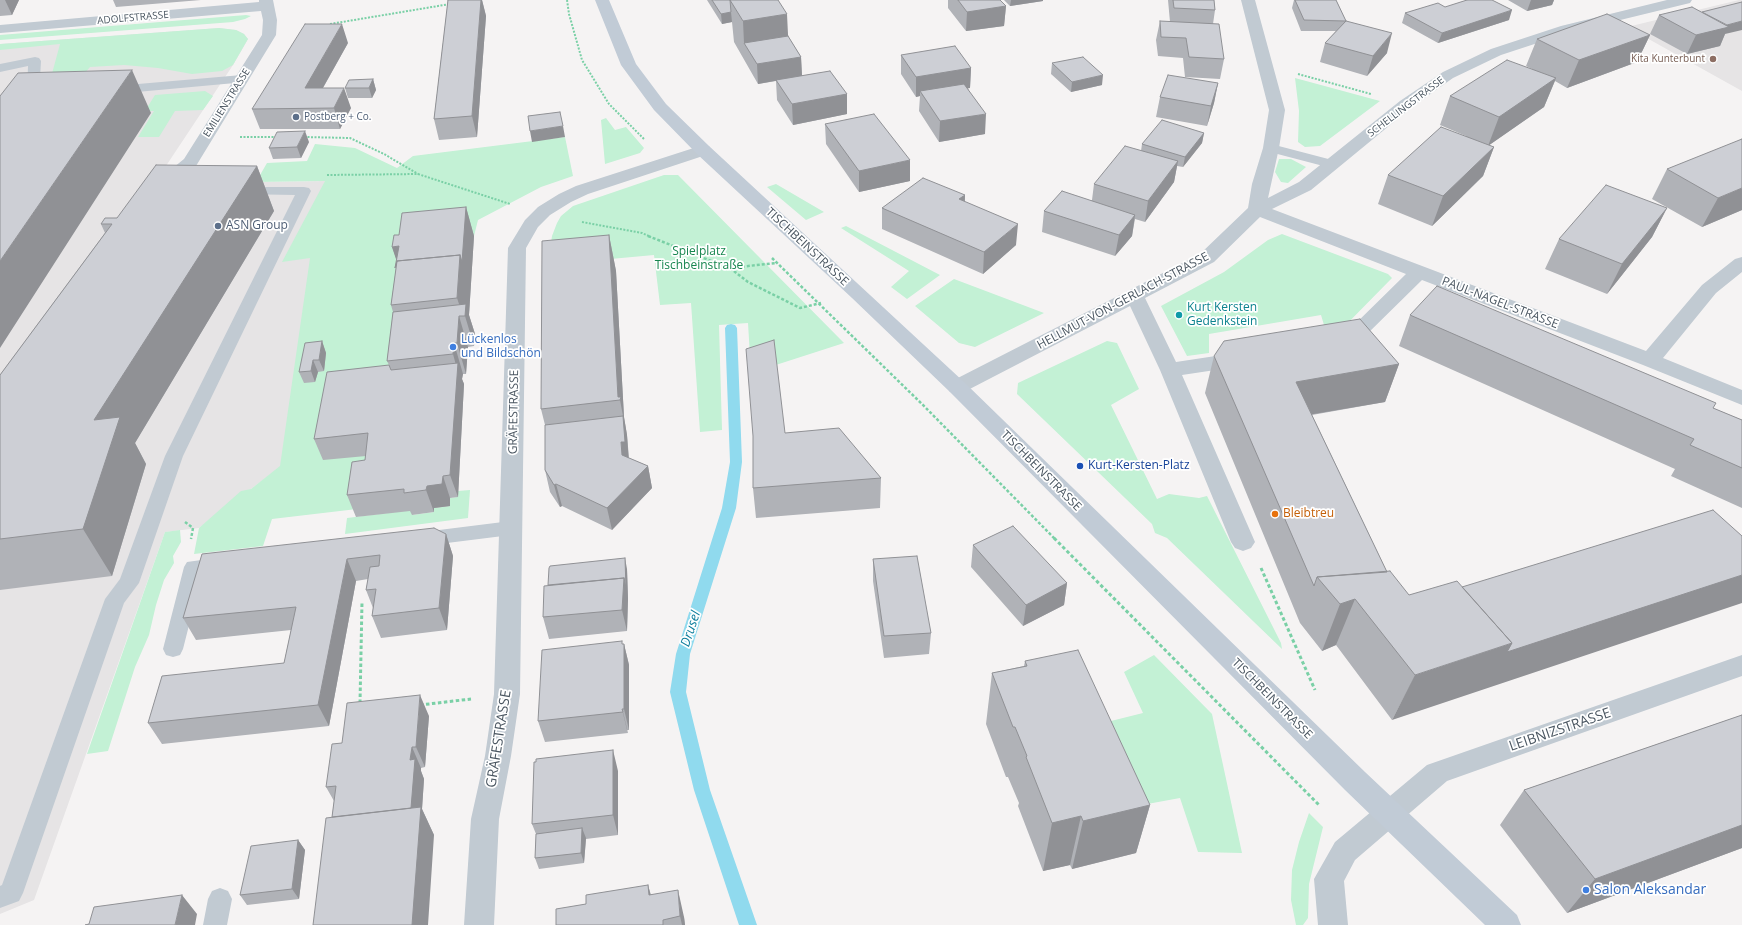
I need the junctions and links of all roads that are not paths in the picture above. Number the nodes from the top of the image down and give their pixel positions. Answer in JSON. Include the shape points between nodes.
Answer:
{"nodes":[{"id":1,"x":602,"y":0,"type":"edge"},
{"id":2,"x":1248,"y":0,"type":"edge"},
{"id":3,"x":1685,"y":0,"type":"edge"},
{"id":4,"x":266,"y":3,"type":"edge"},
{"id":5,"x":0,"y":29,"type":"edge"},
{"id":6,"x":0,"y":68,"type":"edge"},
{"id":7,"x":242,"y":79,"type":"junction"},
{"id":8,"x":105,"y":91,"type":"edge"},
{"id":9,"x":47,"y":96,"type":"edge"},
{"id":10,"x":33,"y":97,"type":"junction"},
{"id":11,"x":23,"y":109,"type":"edge"},
{"id":12,"x":1271,"y":148,"type":"junction"},
{"id":13,"x":703,"y":150,"type":"junction"},
{"id":14,"x":1331,"y":164,"type":"junction"},
{"id":15,"x":179,"y":190,"type":"edge"},
{"id":16,"x":226,"y":191,"type":"edge"},
{"id":17,"x":152,"y":192,"type":"joint"},
{"id":18,"x":1257,"y":210,"type":"junction"},
{"id":19,"x":1742,"y":263,"type":"edge"},
{"id":20,"x":1419,"y":272,"type":"junction"},
{"id":21,"x":1135,"y":297,"type":"junction"},
{"id":22,"x":1326,"y":346,"type":"edge"},
{"id":23,"x":1264,"y":356,"type":"edge"},
{"id":24,"x":1650,"y":360,"type":"junction"},
{"id":25,"x":1170,"y":370,"type":"junction"},
{"id":26,"x":957,"y":388,"type":"junction"},
{"id":27,"x":1742,"y":398,"type":"edge"},
{"id":28,"x":511,"y":528,"type":"junction"},
{"id":29,"x":403,"y":542,"type":"edge"},
{"id":30,"x":1243,"y":542,"type":"road end"},
{"id":31,"x":240,"y":562,"type":"edge"},
{"id":32,"x":173,"y":649,"type":"dead end"},
{"id":33,"x":1742,"y":665,"type":"edge"},
{"id":34,"x":1389,"y":814,"type":"junction"},
{"id":35,"x":0,"y":897,"type":"edge"},
{"id":36,"x":220,"y":899,"type":"dead end"},
{"id":37,"x":215,"y":925,"type":"edge"},
{"id":38,"x":478,"y":925,"type":"edge"},
{"id":39,"x":1333,"y":925,"type":"edge"},
{"id":40,"x":1506,"y":925,"type":"edge"}],
"edges":[{"from":1,"to":13,"type":"main road","name":"TISCHBEINSTRASSE","via":[[629,65],[660,107]]},
{"from":2,"to":12,"type":"street","via":[[1277,110]]},
{"from":3,"to":14,"type":"street","name":"SCHELLINGSTRASSE","via":[[1566,29],[1496,52],[1448,75],[1406,104]]},
{"from":4,"to":5,"type":"street","name":"ADOLFSTRASSE"},
{"from":4,"to":7,"type":"street","name":"EMILIENSTRASSE","via":[[270,20],[269,35]]},
{"from":6,"to":10,"type":"lane","via":[[35,61]]},
{"from":7,"to":8,"type":"lane"},
{"from":7,"to":17,"type":"street","name":"EMILIENSTRASSE","via":[[190,162]]},
{"from":9,"to":10,"type":"lane"},
{"from":10,"to":11,"type":"lane"},
{"from":12,"to":14,"type":"lane"},
{"from":12,"to":18,"type":"street"},
{"from":13,"to":26,"type":"main road","name":"TISCHBEINSTRASSE"},
{"from":13,"to":28,"type":"street","name":"GRÄFESTRASSE","via":[[565,198],[544,211],[531,224],[518,248]]},
{"from":14,"to":18,"type":"street","name":"SCHELLINGSTRASSE","via":[[1305,186]]},
{"from":15,"to":17,"type":"lane"},
{"from":16,"to":35,"type":"lane","via":[[304,191],[174,456],[129,583],[115,599],[11,892]]},
{"from":18,"to":20,"type":"street","name":"PAUL-NAGEL-STRASSE"},
{"from":18,"to":21,"type":"street","name":"HELLMUT-VON-GERLACH-STRASSE","via":[[1207,258]]},
{"from":19,"to":24,"type":"street","via":[[1709,289]]},
{"from":20,"to":22,"type":"street","via":[[1355,335],[1342,344]]},
{"from":20,"to":24,"type":"street","name":"PAUL-NAGEL-STRASSE"},
{"from":21,"to":25,"type":"street"},
{"from":21,"to":26,"type":"street","name":"HELLMUT-VON-GERLACH-STRASSE"},
{"from":23,"to":25,"type":"street"},
{"from":24,"to":27,"type":"street","name":"PAUL-NAGEL-STRASSE"},
{"from":25,"to":30,"type":"street"},
{"from":26,"to":34,"type":"main road","name":"TISCHBEINSTRASSE"},
{"from":28,"to":29,"type":"lane"},
{"from":28,"to":38,"type":"street","name":"GRÄFESTRASSE","via":[[507,694],[485,819]]},
{"from":31,"to":32,"type":"lane","via":[[194,567]]},
{"from":33,"to":34,"type":"street","name":"LEIBNIZSTRASSE","via":[[1437,773]]},
{"from":34,"to":39,"type":"street","name":"LEIBNIZSTRASSE","via":[[1345,851],[1329,880]]},
{"from":34,"to":40,"type":"main road","name":"TISCHBEINSTRASSE"},
{"from":36,"to":37,"type":"lane"}]}
